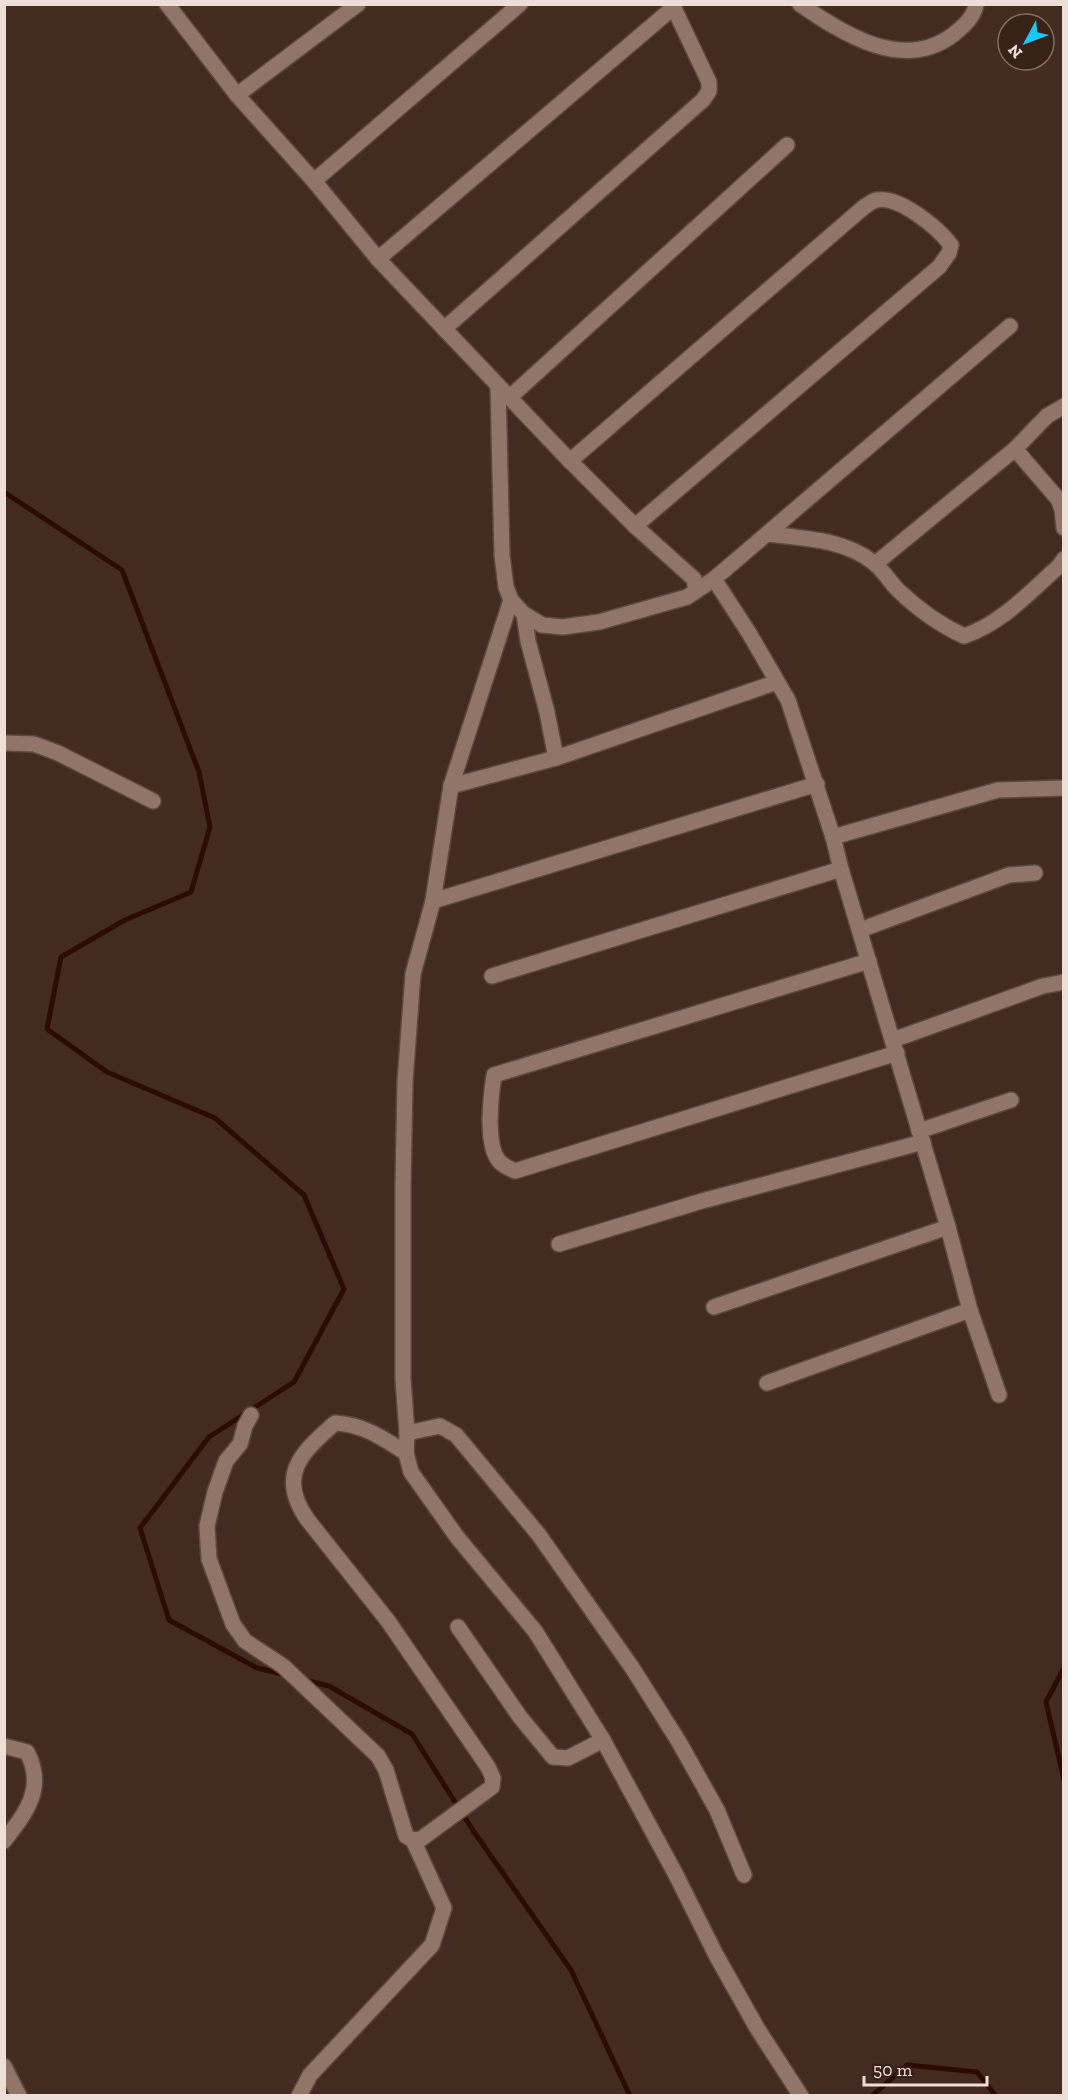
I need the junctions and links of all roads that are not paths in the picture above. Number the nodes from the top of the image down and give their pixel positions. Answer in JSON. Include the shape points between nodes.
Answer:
{"nodes":[{"id":1,"x":167,"y":4,"type":"edge"},
{"id":2,"x":358,"y":4,"type":"edge"},
{"id":3,"x":520,"y":4,"type":"edge"},
{"id":4,"x":800,"y":4,"type":"edge"},
{"id":5,"x":976,"y":4,"type":"edge"},
{"id":6,"x":673,"y":6,"type":"edge"},
{"id":7,"x":237,"y":95,"type":"junction"},
{"id":8,"x":787,"y":145,"type":"dead end"},
{"id":9,"x":314,"y":181,"type":"junction"},
{"id":10,"x":378,"y":259,"type":"junction"},
{"id":11,"x":1010,"y":326,"type":"dead end"},
{"id":12,"x":444,"y":329,"type":"junction"},
{"id":13,"x":498,"y":387,"type":"junction"},
{"id":14,"x":509,"y":398,"type":"junction"},
{"id":15,"x":1064,"y":406,"type":"edge"},
{"id":16,"x":1015,"y":449,"type":"junction"},
{"id":17,"x":570,"y":461,"type":"junction"},
{"id":18,"x":635,"y":526,"type":"junction"},
{"id":19,"x":1064,"y":528,"type":"edge"},
{"id":20,"x":767,"y":534,"type":"junction"},
{"id":21,"x":1064,"y":560,"type":"edge"},
{"id":22,"x":875,"y":564,"type":"junction"},
{"id":23,"x":714,"y":579,"type":"junction"},
{"id":24,"x":696,"y":591,"type":"junction"},
{"id":25,"x":511,"y":600,"type":"junction"},
{"id":26,"x":524,"y":614,"type":"junction"},
{"id":27,"x":777,"y":682,"type":"junction"},
{"id":28,"x":4,"y":743,"type":"edge"},
{"id":29,"x":556,"y":758,"type":"junction"},
{"id":30,"x":817,"y":784,"type":"junction"},
{"id":31,"x":451,"y":786,"type":"junction"},
{"id":32,"x":1064,"y":788,"type":"edge"},
{"id":33,"x":153,"y":801,"type":"dead end"},
{"id":34,"x":833,"y":837,"type":"junction"},
{"id":35,"x":841,"y":869,"type":"junction"},
{"id":36,"x":1035,"y":873,"type":"dead end"},
{"id":37,"x":433,"y":901,"type":"junction"},
{"id":38,"x":860,"y":930,"type":"junction"},
{"id":39,"x":869,"y":961,"type":"junction"},
{"id":40,"x":492,"y":976,"type":"dead end"},
{"id":41,"x":1064,"y":982,"type":"edge"},
{"id":42,"x":895,"y":1046,"type":"junction"},
{"id":43,"x":1011,"y":1100,"type":"dead end"},
{"id":44,"x":921,"y":1136,"type":"junction"},
{"id":45,"x":948,"y":1227,"type":"junction"},
{"id":46,"x":559,"y":1244,"type":"dead end"},
{"id":47,"x":714,"y":1307,"type":"dead end"},
{"id":48,"x":970,"y":1310,"type":"junction"},
{"id":49,"x":767,"y":1383,"type":"dead end"},
{"id":50,"x":999,"y":1395,"type":"dead end"},
{"id":51,"x":251,"y":1415,"type":"dead end"},
{"id":52,"x":407,"y":1433,"type":"junction"},
{"id":53,"x":406,"y":1453,"type":"junction"},
{"id":54,"x":458,"y":1627,"type":"dead end"},
{"id":55,"x":603,"y":1740,"type":"junction"},
{"id":56,"x":4,"y":1746,"type":"edge"},
{"id":57,"x":417,"y":1840,"type":"junction"},
{"id":58,"x":4,"y":1841,"type":"edge"},
{"id":59,"x":744,"y":1875,"type":"dead end"},
{"id":60,"x":4,"y":2066,"type":"edge"},
{"id":61,"x":19,"y":2096,"type":"edge"},
{"id":62,"x":298,"y":2096,"type":"edge"},
{"id":63,"x":801,"y":2096,"type":"edge"}],
"edges":[{"from":1,"to":7,"type":"street"},
{"from":2,"to":7,"type":"street"},
{"from":3,"to":9,"type":"street"},
{"from":4,"to":5,"type":"street","via":[[871,45],[897,50],[933,46],[945,40],[965,25]]},
{"from":6,"to":10,"type":"street"},
{"from":6,"to":12,"type":"street","via":[[709,82],[709,91]]},
{"from":7,"to":9,"type":"street"},
{"from":8,"to":14,"type":"street"},
{"from":9,"to":10,"type":"street"},
{"from":10,"to":12,"type":"street"},
{"from":11,"to":20,"type":"street"},
{"from":12,"to":13,"type":"street"},
{"from":13,"to":14,"type":"street"},
{"from":13,"to":25,"type":"street","via":[[502,555]]},
{"from":14,"to":17,"type":"street"},
{"from":15,"to":16,"type":"street","via":[[1047,416]]},
{"from":16,"to":19,"type":"street","via":[[1058,499]]},
{"from":16,"to":22,"type":"street"},
{"from":17,"to":18,"type":"street"},
{"from":17,"to":18,"type":"street","via":[[864,207],[876,200],[892,202],[944,236],[951,245],[939,267]]},
{"from":18,"to":24,"type":"street","via":[[694,579]]},
{"from":20,"to":22,"type":"street","via":[[821,540],[850,549]]},
{"from":20,"to":23,"type":"street"},
{"from":21,"to":22,"type":"street","via":[[1004,615],[984,629],[964,636],[945,628],[901,592]]},
{"from":23,"to":24,"type":"street"},
{"from":23,"to":27,"type":"street"},
{"from":24,"to":26,"type":"street","via":[[687,597],[598,622],[563,627],[542,625]]},
{"from":25,"to":26,"type":"street"},
{"from":25,"to":31,"type":"street"},
{"from":26,"to":29,"type":"street"},
{"from":27,"to":29,"type":"street"},
{"from":27,"to":30,"type":"street","via":[[788,700]]},
{"from":28,"to":33,"type":"street","via":[[34,744],[58,753]]},
{"from":29,"to":31,"type":"street"},
{"from":30,"to":34,"type":"street"},
{"from":30,"to":37,"type":"street"},
{"from":31,"to":37,"type":"street"},
{"from":32,"to":34,"type":"street","via":[[998,790]]},
{"from":34,"to":35,"type":"street"},
{"from":35,"to":38,"type":"street"},
{"from":35,"to":40,"type":"street"},
{"from":36,"to":38,"type":"street","via":[[1010,875]]},
{"from":37,"to":52,"type":"street","via":[[413,974],[405,1082],[403,1379]]},
{"from":38,"to":39,"type":"street"},
{"from":39,"to":42,"type":"street"},
{"from":39,"to":42,"type":"street","via":[[494,1075],[489,1110],[497,1160],[515,1171]]},
{"from":41,"to":42,"type":"street","via":[[1043,986]]},
{"from":42,"to":44,"type":"street"},
{"from":43,"to":44,"type":"street"},
{"from":44,"to":45,"type":"street"},
{"from":44,"to":46,"type":"street"},
{"from":45,"to":47,"type":"street"},
{"from":45,"to":48,"type":"street"},
{"from":48,"to":49,"type":"street"},
{"from":48,"to":50,"type":"street"},
{"from":51,"to":57,"type":"street","via":[[240,1444],[226,1461],[207,1526],[209,1559],[229,1613],[245,1641],[283,1666],[378,1756],[406,1836]]},
{"from":52,"to":53,"type":"street"},
{"from":52,"to":59,"type":"street","via":[[440,1426],[456,1435],[539,1535],[615,1642],[679,1742],[717,1810]]},
{"from":53,"to":55,"type":"street","via":[[411,1472],[457,1537],[535,1631]]},
{"from":53,"to":57,"type":"street","via":[[352,1423],[335,1422],[307,1449],[295,1468],[293,1488],[297,1504],[395,1630],[494,1778],[492,1787]]},
{"from":54,"to":55,"type":"street","via":[[520,1717],[554,1757],[568,1758]]},
{"from":55,"to":63,"type":"street","via":[[757,2028]]},
{"from":56,"to":58,"type":"street","via":[[27,1752],[34,1765],[35,1782],[22,1819]]},
{"from":57,"to":62,"type":"street","via":[[444,1908],[432,1945],[310,2075]]},
{"from":60,"to":61,"type":"street"}]}
